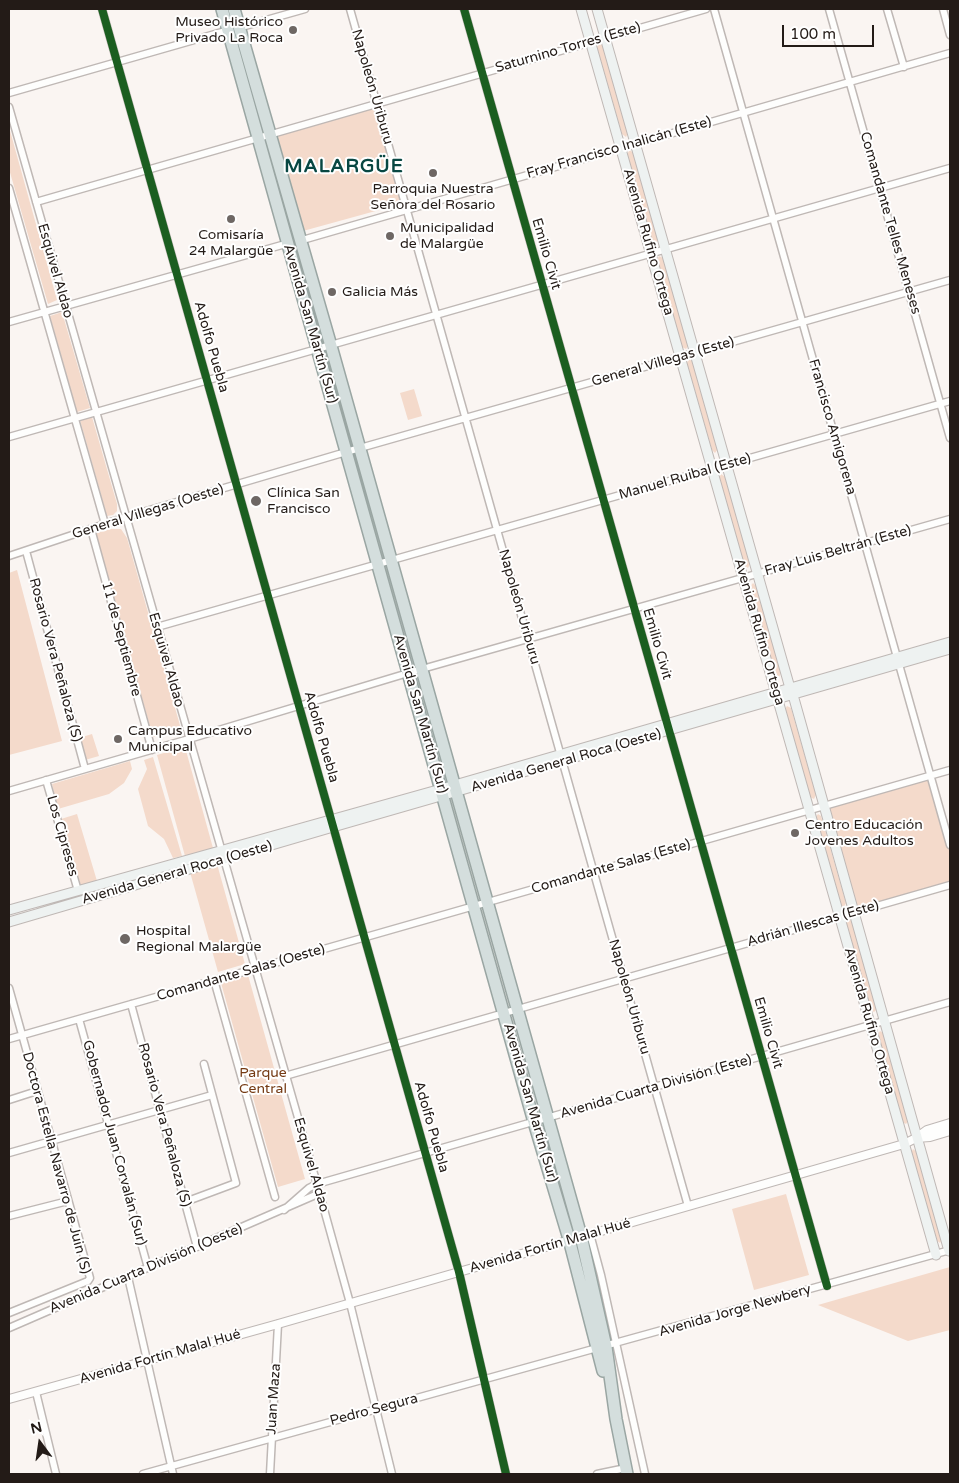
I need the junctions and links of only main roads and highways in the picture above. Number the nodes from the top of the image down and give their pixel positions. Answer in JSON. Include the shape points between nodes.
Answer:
{"nodes":[{"id":1,"x":222,"y":9,"type":"edge"},
{"id":2,"x":234,"y":9,"type":"edge"},
{"id":3,"x":581,"y":9,"type":"edge"},
{"id":4,"x":597,"y":9,"type":"edge"},
{"id":5,"x":950,"y":642,"type":"edge"},
{"id":6,"x":950,"y":649,"type":"edge"},
{"id":7,"x":898,"y":661,"type":"junction"},
{"id":8,"x":791,"y":692,"type":"junction"},
{"id":9,"x":777,"y":696,"type":"junction"},
{"id":10,"x":455,"y":789,"type":"junction"},
{"id":11,"x":442,"y":793,"type":"junction"},
{"id":12,"x":222,"y":855,"type":"junction"},
{"id":13,"x":9,"y":910,"type":"edge"},
{"id":14,"x":9,"y":922,"type":"edge"},
{"id":15,"x":580,"y":1236,"type":"junction"},
{"id":16,"x":950,"y":1251,"type":"edge"},
{"id":17,"x":936,"y":1255,"type":"road end"},
{"id":18,"x":626,"y":1471,"type":"edge"}],
"edges":[{"from":1,"to":11,"type":"highway","name":"Avenida San Martín (Sur)"},
{"from":2,"to":10,"type":"highway","name":"Avenida San Martín (Sur)"},
{"from":3,"to":9,"type":"main road","name":"Avenida Rufino Ortega"},
{"from":4,"to":8,"type":"main road","name":"Avenida Rufino Ortega"},
{"from":5,"to":7,"type":"main road"},
{"from":6,"to":7,"type":"main road"},
{"from":7,"to":8,"type":"main road","name":"Avenida General Roca (Oeste)"},
{"from":8,"to":9,"type":"main road","name":"Avenida General Roca (Oeste)"},
{"from":8,"to":16,"type":"main road","name":"Avenida Rufino Ortega"},
{"from":9,"to":10,"type":"main road","name":"Avenida General Roca (Oeste)"},
{"from":9,"to":17,"type":"main road","name":"Avenida Rufino Ortega"},
{"from":10,"to":11,"type":"main road","name":"Avenida General Roca (Oeste)"},
{"from":10,"to":15,"type":"highway","name":"Avenida San Martín (Sur)"},
{"from":11,"to":12,"type":"main road","name":"Avenida General Roca (Oeste)"},
{"from":11,"to":15,"type":"highway","name":"Avenida San Martín (Sur)","via":[[534,1122]]},
{"from":12,"to":13,"type":"main road","name":"Avenida General Roca (Oeste)"},
{"from":12,"to":14,"type":"main road","name":"Avenida General Roca (Oeste)"},
{"from":15,"to":18,"type":"highway","name":"Avenida San Martín (Sur)","via":[[606,1347]]}]}
